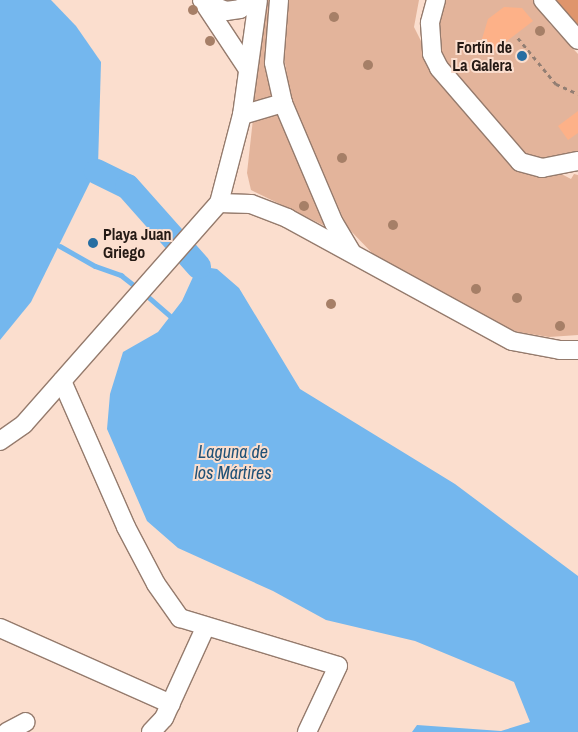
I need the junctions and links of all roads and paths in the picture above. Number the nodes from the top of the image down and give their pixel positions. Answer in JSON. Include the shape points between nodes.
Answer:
{"nodes":[{"id":1,"x":256,"y":0,"type":"edge"},
{"id":2,"x":279,"y":0,"type":"edge"},
{"id":3,"x":436,"y":0,"type":"edge"},
{"id":4,"x":543,"y":0,"type":"edge"},
{"id":5,"x":203,"y":1,"type":"edge"},
{"id":6,"x":518,"y":38,"type":"dead end"},
{"id":7,"x":578,"y":40,"type":"edge"},
{"id":8,"x":247,"y":68,"type":"junction"},
{"id":9,"x":578,"y":94,"type":"edge"},
{"id":10,"x":283,"y":103,"type":"junction"},
{"id":11,"x":242,"y":115,"type":"junction"},
{"id":12,"x":578,"y":160,"type":"edge"},
{"id":13,"x":218,"y":205,"type":"junction"},
{"id":14,"x":352,"y":252,"type":"junction"},
{"id":15,"x":578,"y":350,"type":"edge"},
{"id":16,"x":62,"y":382,"type":"junction"},
{"id":17,"x":0,"y":441,"type":"edge"},
{"id":18,"x":0,"y":628,"type":"edge"},
{"id":19,"x":205,"y":628,"type":"junction"},
{"id":20,"x":171,"y":704,"type":"junction"},
{"id":21,"x":26,"y":722,"type":"dead end"},
{"id":22,"x":7,"y":732,"type":"edge"},
{"id":23,"x":151,"y":732,"type":"edge"},
{"id":24,"x":307,"y":732,"type":"edge"}],
"edges":[{"from":1,"to":5,"type":"street","via":[[240,9],[226,11]]},
{"from":1,"to":8,"type":"street"},
{"from":2,"to":10,"type":"street","via":[[274,63]]},
{"from":3,"to":12,"type":"street","via":[[430,24],[432,54],[440,68],[520,162],[542,168]]},
{"from":4,"to":7,"type":"street"},
{"from":5,"to":8,"type":"street"},
{"from":6,"to":9,"type":"path","via":[[556,84]]},
{"from":8,"to":11,"type":"street"},
{"from":10,"to":11,"type":"street"},
{"from":10,"to":14,"type":"street","via":[[334,223]]},
{"from":11,"to":13,"type":"street"},
{"from":13,"to":14,"type":"street","via":[[251,204],[288,218]]},
{"from":13,"to":16,"type":"street"},
{"from":14,"to":15,"type":"street","via":[[491,332],[512,341]]},
{"from":16,"to":17,"type":"street","via":[[24,424]]},
{"from":16,"to":19,"type":"street","via":[[126,528],[156,584],[180,618]]},
{"from":18,"to":20,"type":"street"},
{"from":19,"to":20,"type":"street"},
{"from":19,"to":24,"type":"street","via":[[338,666]]},
{"from":20,"to":23,"type":"street"},
{"from":21,"to":22,"type":"street"}]}
